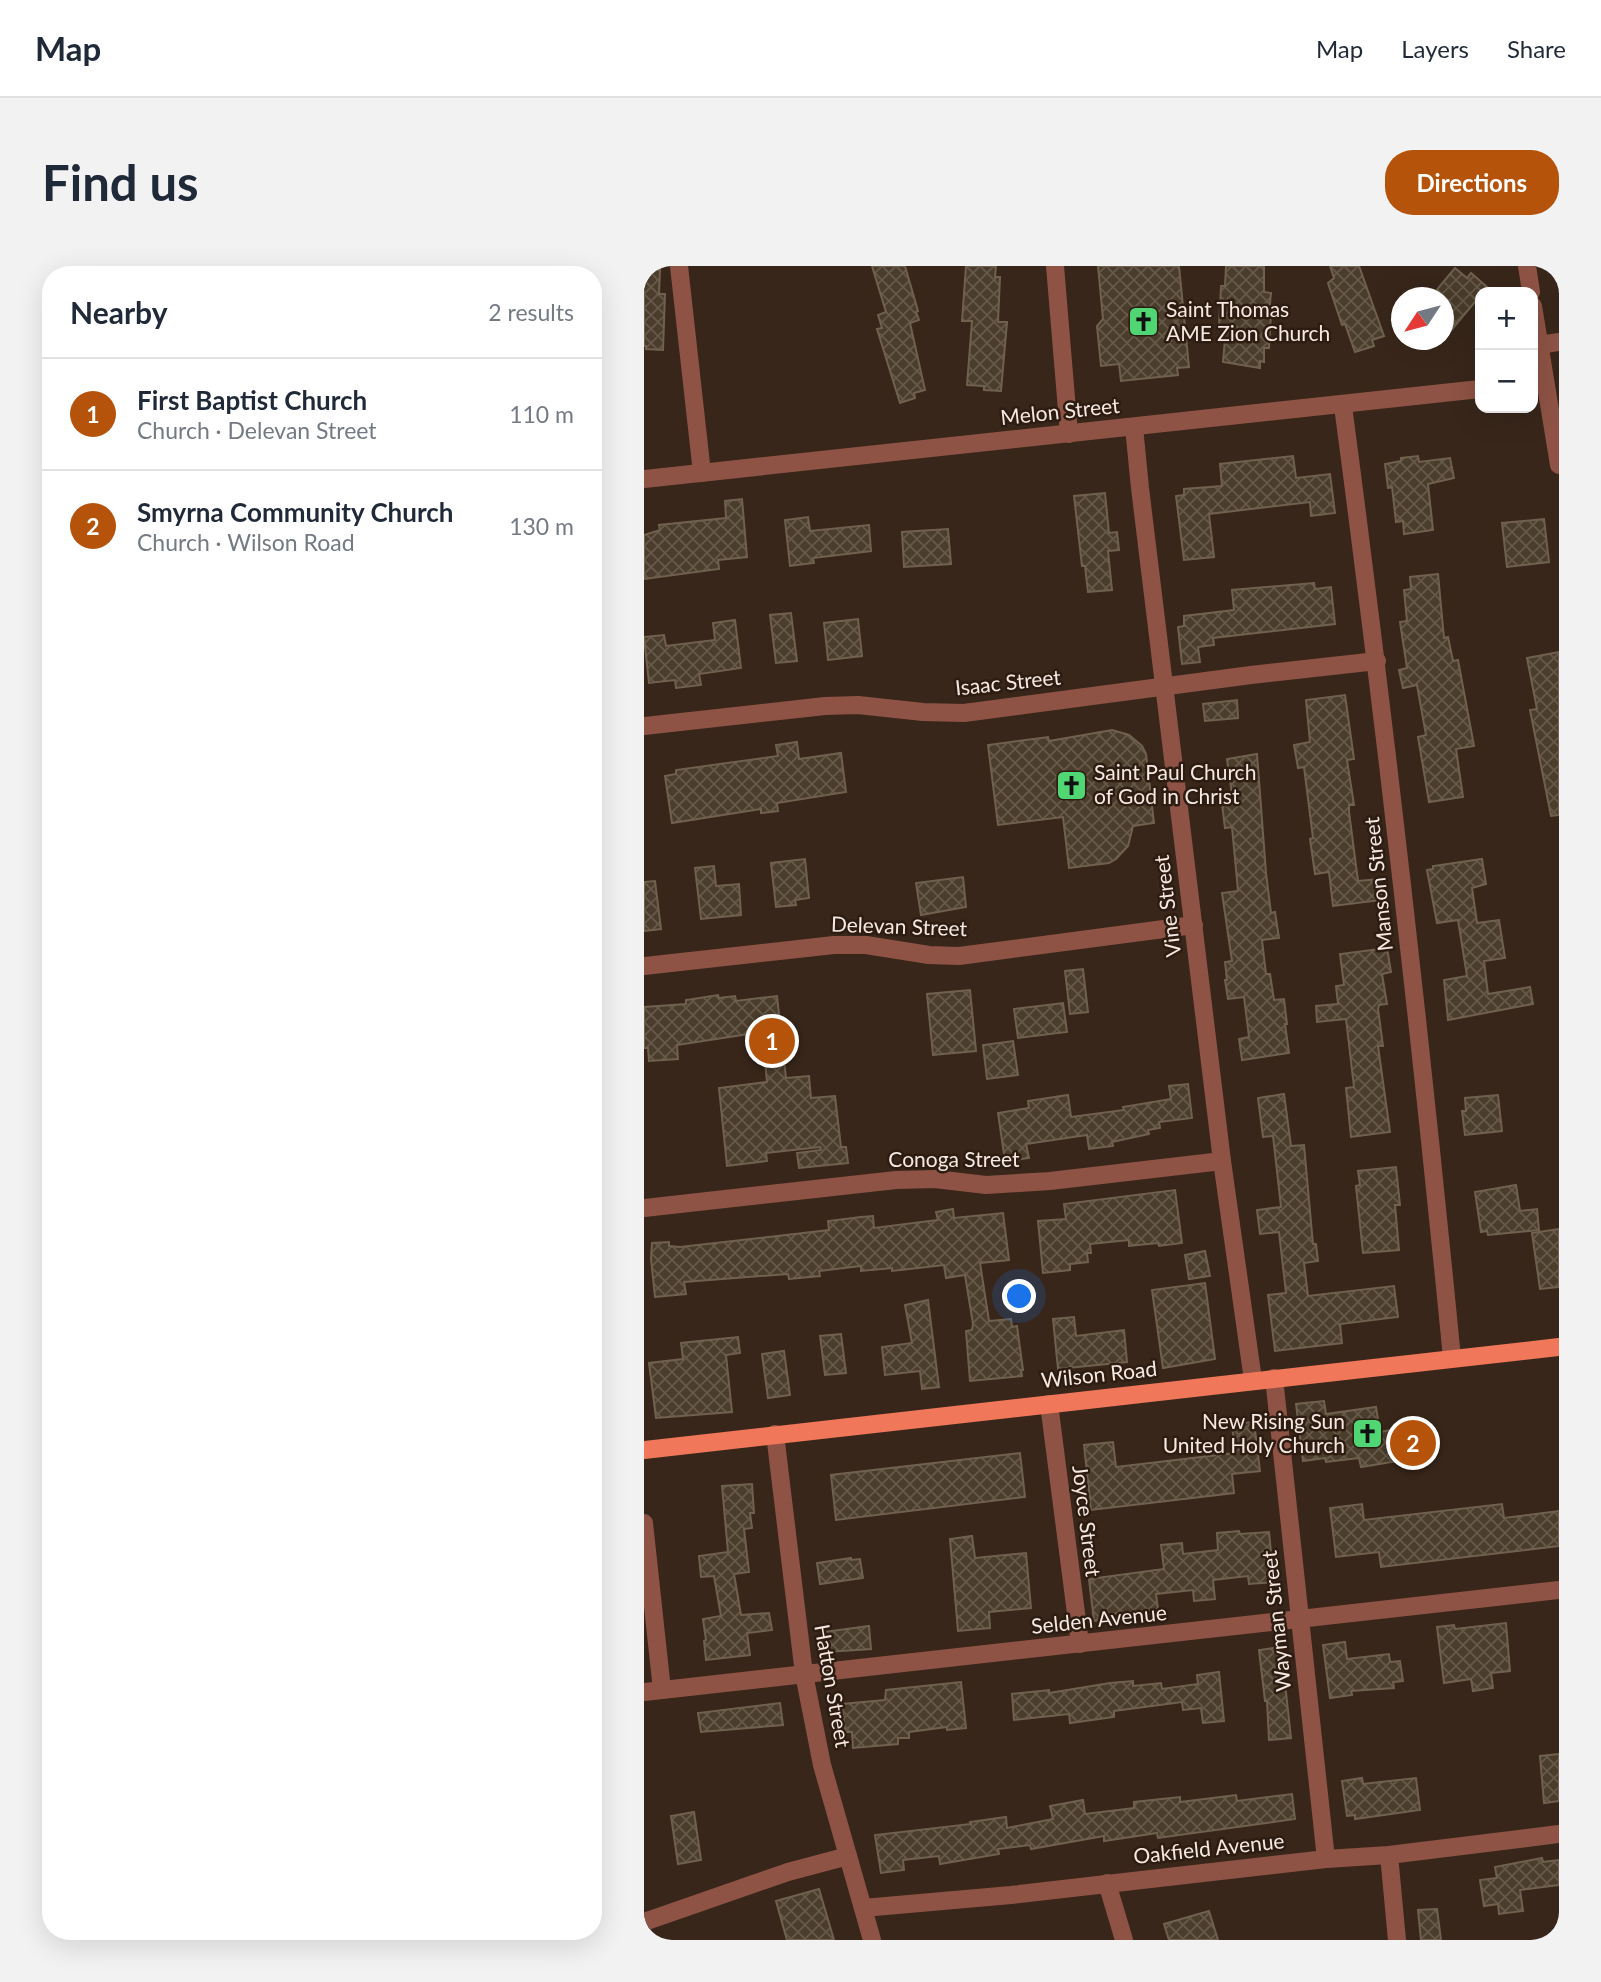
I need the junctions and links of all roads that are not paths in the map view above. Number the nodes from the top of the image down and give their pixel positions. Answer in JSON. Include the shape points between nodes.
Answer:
{"nodes":[{"id":1,"x":679,"y":266,"type":"edge"},
{"id":2,"x":1055,"y":266,"type":"edge"},
{"id":3,"x":1527,"y":266,"type":"edge"},
{"id":4,"x":1530,"y":287,"type":"edge"},
{"id":5,"x":1538,"y":338,"type":"edge"},
{"id":6,"x":1559,"y":342,"type":"edge"},
{"id":7,"x":1539,"y":345,"type":"junction"},
{"id":8,"x":1539,"y":383,"type":"edge"},
{"id":9,"x":1475,"y":391,"type":"edge"},
{"id":10,"x":1343,"y":406,"type":"junction"},
{"id":11,"x":1135,"y":426,"type":"junction"},
{"id":12,"x":1069,"y":434,"type":"junction"},
{"id":13,"x":1559,"y":465,"type":"edge"},
{"id":14,"x":702,"y":473,"type":"junction"},
{"id":15,"x":644,"y":479,"type":"edge"},
{"id":16,"x":1377,"y":661,"type":"junction"},
{"id":17,"x":1164,"y":687,"type":"junction"},
{"id":18,"x":644,"y":726,"type":"edge"},
{"id":19,"x":1194,"y":925,"type":"junction"},
{"id":20,"x":644,"y":966,"type":"edge"},
{"id":21,"x":1222,"y":1161,"type":"junction"},
{"id":22,"x":644,"y":1208,"type":"edge"},
{"id":23,"x":1559,"y":1347,"type":"edge"},
{"id":24,"x":1452,"y":1358,"type":"junction"},
{"id":25,"x":1274,"y":1378,"type":"junction"},
{"id":26,"x":1253,"y":1380,"type":"junction"},
{"id":27,"x":1049,"y":1404,"type":"junction"},
{"id":28,"x":775,"y":1434,"type":"junction"},
{"id":29,"x":644,"y":1450,"type":"edge"},
{"id":30,"x":644,"y":1523,"type":"edge"},
{"id":31,"x":1559,"y":1591,"type":"edge"},
{"id":32,"x":1300,"y":1621,"type":"junction"},
{"id":33,"x":1080,"y":1644,"type":"junction"},
{"id":34,"x":804,"y":1674,"type":"junction"},
{"id":35,"x":653,"y":1691,"type":"edge"},
{"id":36,"x":1559,"y":1833,"type":"edge"},
{"id":37,"x":848,"y":1856,"type":"junction"},
{"id":38,"x":1389,"y":1856,"type":"junction"},
{"id":39,"x":1326,"y":1859,"type":"junction"},
{"id":40,"x":1107,"y":1883,"type":"junction"},
{"id":41,"x":863,"y":1908,"type":"junction"},
{"id":42,"x":644,"y":1922,"type":"edge"},
{"id":43,"x":872,"y":1940,"type":"edge"},
{"id":44,"x":1124,"y":1940,"type":"edge"},
{"id":45,"x":1397,"y":1940,"type":"edge"}],
"edges":[{"from":1,"to":14,"type":"street"},
{"from":2,"to":12,"type":"street"},
{"from":3,"to":4,"type":"street"},
{"from":5,"to":7,"type":"street"},
{"from":6,"to":7,"type":"street"},
{"from":7,"to":8,"type":"street"},
{"from":8,"to":13,"type":"street"},
{"from":9,"to":10,"type":"street","name":"Melon Street"},
{"from":10,"to":11,"type":"street","name":"Melon Street"},
{"from":10,"to":16,"type":"street","name":"Manson Street"},
{"from":11,"to":12,"type":"street","name":"Melon Street"},
{"from":11,"to":17,"type":"street","name":"Vine Street"},
{"from":12,"to":14,"type":"street","name":"Melon Street"},
{"from":14,"to":15,"type":"street","name":"Melon Street"},
{"from":16,"to":17,"type":"street","name":"Isaac Street"},
{"from":16,"to":24,"type":"street","name":"Manson Street"},
{"from":17,"to":18,"type":"street","name":"Isaac Street","via":[[964,713],[825,706]]},
{"from":17,"to":19,"type":"street","name":"Vine Street"},
{"from":19,"to":20,"type":"street","name":"Delevan Street","via":[[959,956],[834,945]]},
{"from":19,"to":21,"type":"street","name":"Vine Street"},
{"from":21,"to":22,"type":"street","name":"Conoga Street","via":[[986,1185],[896,1180]]},
{"from":21,"to":26,"type":"street","name":"Vine Street"},
{"from":23,"to":24,"type":"main road","name":"Wilson Road"},
{"from":24,"to":25,"type":"main road","name":"Wilson Road"},
{"from":25,"to":26,"type":"main road","name":"Wilson Road"},
{"from":25,"to":32,"type":"street","name":"Wayman Street"},
{"from":26,"to":27,"type":"main road","name":"Wilson Road"},
{"from":27,"to":28,"type":"main road","name":"Wilson Road"},
{"from":27,"to":33,"type":"street","name":"Joyce Street"},
{"from":28,"to":29,"type":"main road","name":"Wilson Road"},
{"from":28,"to":34,"type":"street","name":"Hatton Street"},
{"from":30,"to":35,"type":"street"},
{"from":31,"to":32,"type":"street","name":"Selden Avenue"},
{"from":32,"to":33,"type":"street","name":"Selden Avenue"},
{"from":32,"to":39,"type":"street","name":"Wayman Street"},
{"from":33,"to":34,"type":"street","name":"Selden Avenue"},
{"from":34,"to":35,"type":"street","name":"Selden Avenue"},
{"from":34,"to":37,"type":"street","name":"Hatton Street","via":[[822,1765]]},
{"from":36,"to":38,"type":"street","name":"Oakfield Avenue"},
{"from":37,"to":41,"type":"street","name":"Hatton Street"},
{"from":37,"to":42,"type":"street"},
{"from":38,"to":39,"type":"street","name":"Oakfield Avenue"},
{"from":38,"to":45,"type":"street"},
{"from":39,"to":40,"type":"street","name":"Oakfield Avenue"},
{"from":40,"to":41,"type":"street","name":"Oakfield Avenue"},
{"from":40,"to":44,"type":"street"},
{"from":41,"to":43,"type":"street","name":"Hatton Street"}]}
